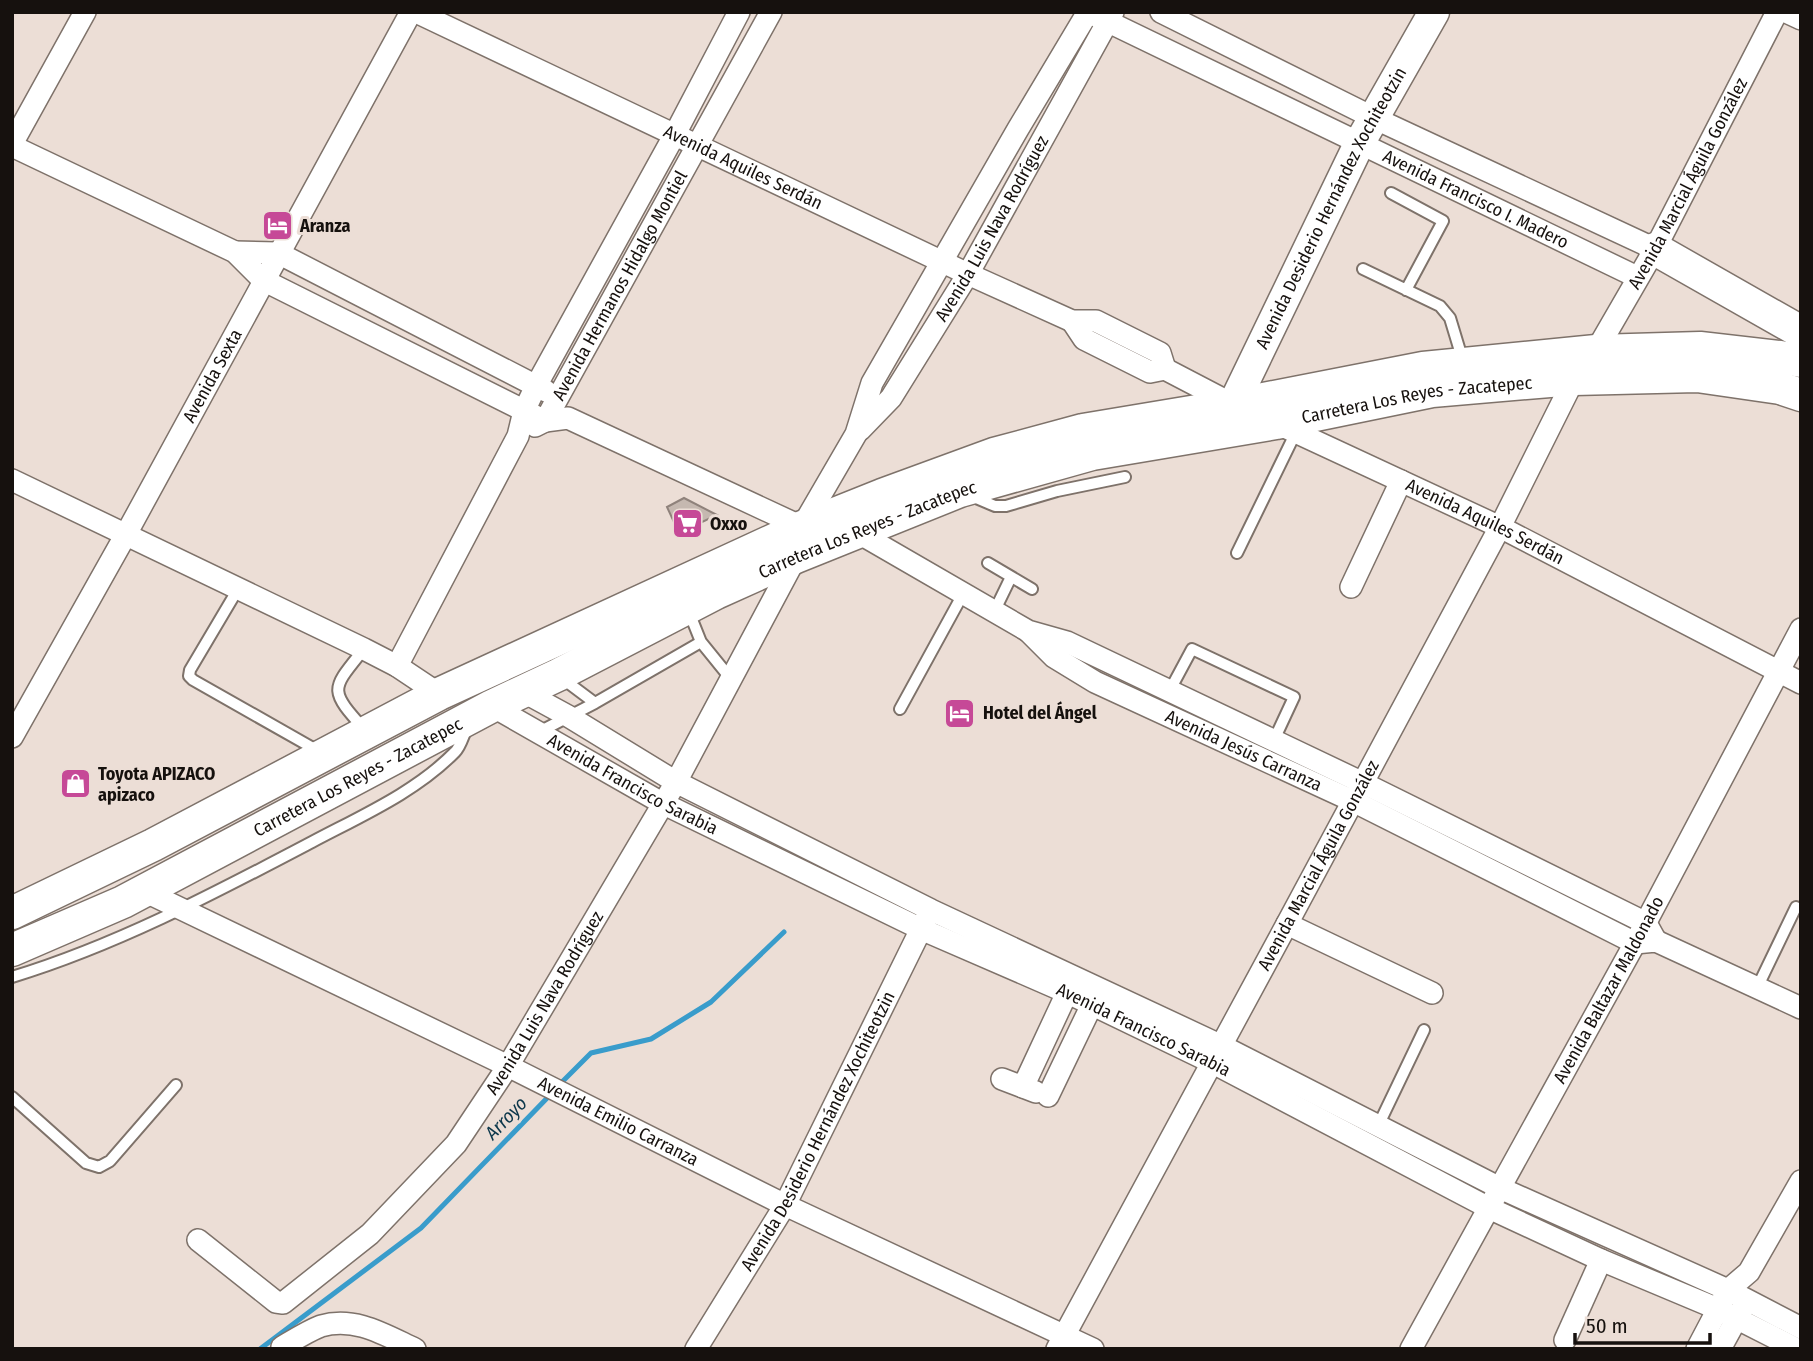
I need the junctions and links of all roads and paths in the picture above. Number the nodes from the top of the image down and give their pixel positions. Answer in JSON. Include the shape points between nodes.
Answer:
{"nodes":[{"id":1,"x":85,"y":12,"type":"edge"},
{"id":2,"x":411,"y":12,"type":"edge"},
{"id":3,"x":416,"y":12,"type":"edge"},
{"id":4,"x":739,"y":12,"type":"edge"},
{"id":5,"x":771,"y":12,"type":"edge"},
{"id":6,"x":1088,"y":12,"type":"edge"},
{"id":7,"x":1161,"y":12,"type":"edge"},
{"id":8,"x":1434,"y":12,"type":"edge"},
{"id":9,"x":1777,"y":12,"type":"edge"},
{"id":10,"x":1786,"y":12,"type":"edge"},
{"id":11,"x":1110,"y":17,"type":"edge"},
{"id":12,"x":1801,"y":19,"type":"edge"},
{"id":13,"x":1226,"y":44,"type":"junction"},
{"id":14,"x":716,"y":55,"type":"junction"},
{"id":15,"x":740,"y":67,"type":"junction"},
{"id":16,"x":1213,"y":73,"type":"junction"},
{"id":17,"x":1018,"y":129,"type":"junction"},
{"id":18,"x":1367,"y":130,"type":"junction"},
{"id":19,"x":675,"y":134,"type":"junction"},
{"id":20,"x":1043,"y":142,"type":"junction"},
{"id":21,"x":12,"y":145,"type":"edge"},
{"id":22,"x":697,"y":146,"type":"junction"},
{"id":23,"x":1500,"y":176,"type":"junction"},
{"id":24,"x":1391,"y":193,"type":"dead end"},
{"id":25,"x":1486,"y":204,"type":"junction"},
{"id":26,"x":1655,"y":249,"type":"junction"},
{"id":27,"x":235,"y":252,"type":"junction"},
{"id":28,"x":609,"y":252,"type":"junction"},
{"id":29,"x":278,"y":253,"type":"junction"},
{"id":30,"x":943,"y":263,"type":"junction"},
{"id":31,"x":630,"y":266,"type":"junction"},
{"id":32,"x":1363,"y":269,"type":"dead end"},
{"id":33,"x":968,"y":274,"type":"junction"},
{"id":34,"x":1637,"y":277,"type":"junction"},
{"id":35,"x":264,"y":280,"type":"junction"},
{"id":36,"x":1406,"y":290,"type":"junction"},
{"id":37,"x":571,"y":320,"type":"junction"},
{"id":38,"x":593,"y":332,"type":"junction"},
{"id":39,"x":1801,"y":332,"type":"edge"},
{"id":40,"x":1596,"y":351,"type":"junction"},
{"id":41,"x":1801,"y":361,"type":"edge"},
{"id":42,"x":1464,"y":364,"type":"junction"},
{"id":43,"x":1574,"y":379,"type":"junction"},
{"id":44,"x":536,"y":386,"type":"junction"},
{"id":45,"x":1801,"y":395,"type":"edge"},
{"id":46,"x":557,"y":397,"type":"junction"},
{"id":47,"x":1233,"y":405,"type":"junction"},
{"id":48,"x":524,"y":411,"type":"junction"},
{"id":49,"x":568,"y":418,"type":"junction"},
{"id":50,"x":545,"y":421,"type":"junction"},
{"id":51,"x":1286,"y":428,"type":"junction"},
{"id":52,"x":856,"y":434,"type":"junction"},
{"id":53,"x":519,"y":436,"type":"junction"},
{"id":54,"x":1125,"y":477,"type":"dead end"},
{"id":55,"x":12,"y":480,"type":"edge"},
{"id":56,"x":1401,"y":481,"type":"junction"},
{"id":57,"x":960,"y":491,"type":"junction"},
{"id":58,"x":1500,"y":527,"type":"junction"},
{"id":59,"x":857,"y":532,"type":"junction"},
{"id":60,"x":125,"y":536,"type":"junction"},
{"id":61,"x":799,"y":542,"type":"junction"},
{"id":62,"x":1237,"y":553,"type":"dead end"},
{"id":63,"x":988,"y":563,"type":"dead end"},
{"id":64,"x":1011,"y":577,"type":"junction"},
{"id":65,"x":1352,"y":587,"type":"dead end"},
{"id":66,"x":238,"y":589,"type":"junction"},
{"id":67,"x":1032,"y":589,"type":"dead end"},
{"id":68,"x":963,"y":594,"type":"junction"},
{"id":69,"x":687,"y":607,"type":"junction"},
{"id":70,"x":994,"y":611,"type":"junction"},
{"id":71,"x":1801,"y":629,"type":"edge"},
{"id":72,"x":1028,"y":631,"type":"junction"},
{"id":73,"x":701,"y":642,"type":"junction"},
{"id":74,"x":364,"y":649,"type":"junction"},
{"id":75,"x":397,"y":666,"type":"junction"},
{"id":76,"x":1778,"y":672,"type":"junction"},
{"id":77,"x":558,"y":675,"type":"junction"},
{"id":78,"x":731,"y":679,"type":"junction"},
{"id":79,"x":1801,"y":683,"type":"edge"},
{"id":80,"x":522,"y":691,"type":"junction"},
{"id":81,"x":1170,"y":691,"type":"junction"},
{"id":82,"x":439,"y":694,"type":"junction"},
{"id":83,"x":595,"y":702,"type":"junction"},
{"id":84,"x":900,"y":709,"type":"dead end"},
{"id":85,"x":481,"y":712,"type":"junction"},
{"id":86,"x":568,"y":716,"type":"junction"},
{"id":87,"x":367,"y":732,"type":"junction"},
{"id":88,"x":539,"y":732,"type":"junction"},
{"id":89,"x":12,"y":737,"type":"edge"},
{"id":90,"x":1274,"y":740,"type":"junction"},
{"id":91,"x":325,"y":755,"type":"junction"},
{"id":92,"x":676,"y":782,"type":"junction"},
{"id":93,"x":1358,"y":792,"type":"junction"},
{"id":94,"x":662,"y":803,"type":"junction"},
{"id":95,"x":144,"y":891,"type":"junction"},
{"id":96,"x":1796,"y":907,"type":"dead end"},
{"id":97,"x":182,"y":910,"type":"junction"},
{"id":98,"x":931,"y":910,"type":"junction"},
{"id":99,"x":12,"y":913,"type":"edge"},
{"id":100,"x":1287,"y":924,"type":"junction"},
{"id":101,"x":921,"y":929,"type":"junction"},
{"id":102,"x":1646,"y":936,"type":"junction"},
{"id":103,"x":12,"y":950,"type":"edge"},
{"id":104,"x":12,"y":977,"type":"edge"},
{"id":105,"x":1070,"y":984,"type":"junction"},
{"id":106,"x":1757,"y":988,"type":"junction"},
{"id":107,"x":1432,"y":993,"type":"dead end"},
{"id":108,"x":1096,"y":997,"type":"junction"},
{"id":109,"x":1801,"y":1008,"type":"edge"},
{"id":110,"x":1424,"y":1030,"type":"dead end"},
{"id":111,"x":1218,"y":1055,"type":"junction"},
{"id":112,"x":508,"y":1066,"type":"junction"},
{"id":113,"x":1002,"y":1079,"type":"dead end"},
{"id":114,"x":176,"y":1085,"type":"dead end"},
{"id":115,"x":1023,"y":1087,"type":"junction"},
{"id":116,"x":12,"y":1097,"type":"edge"},
{"id":117,"x":1378,"y":1126,"type":"junction"},
{"id":118,"x":1801,"y":1181,"type":"edge"},
{"id":119,"x":1500,"y":1188,"type":"junction"},
{"id":120,"x":785,"y":1205,"type":"junction"},
{"id":121,"x":1489,"y":1208,"type":"junction"},
{"id":122,"x":198,"y":1240,"type":"dead end"},
{"id":123,"x":1601,"y":1260,"type":"junction"},
{"id":124,"x":1732,"y":1304,"type":"junction"},
{"id":125,"x":1801,"y":1328,"type":"edge"},
{"id":126,"x":1564,"y":1340,"type":"dead end"},
{"id":127,"x":1060,"y":1341,"type":"edge"},
{"id":128,"x":282,"y":1347,"type":"edge"},
{"id":129,"x":415,"y":1349,"type":"edge"},
{"id":130,"x":696,"y":1349,"type":"edge"},
{"id":131,"x":1093,"y":1349,"type":"edge"},
{"id":132,"x":1411,"y":1349,"type":"edge"},
{"id":133,"x":1697,"y":1349,"type":"edge"},
{"id":134,"x":1720,"y":1349,"type":"edge"},
{"id":135,"x":1797,"y":1349,"type":"edge"}],
"edges":[{"from":1,"to":21,"type":"street"},
{"from":2,"to":29,"type":"street","name":"Avenida Sexta"},
{"from":3,"to":19,"type":"street","name":"Avenida Aquiles Serdán"},
{"from":4,"to":14,"type":"street","name":"Avenida Hermanos Hidalgo Montiel"},
{"from":5,"to":15,"type":"street","name":"Avenida Hermanos Hidalgo Montiel"},
{"from":6,"to":11,"type":"street","name":"Avenida Francisco I. Madero"},
{"from":6,"to":17,"type":"street","name":"Avenida Luis Nava Rodríguez"},
{"from":7,"to":13,"type":"street","name":"Avenida Francisco I. Madero"},
{"from":8,"to":18,"type":"main road","name":"Avenida Desiderio Hernández Xochiteotzin"},
{"from":9,"to":26,"type":"street","name":"Avenida Marcial Águila González"},
{"from":10,"to":12,"type":"street"},
{"from":11,"to":16,"type":"street","name":"Avenida Francisco I. Madero"},
{"from":11,"to":20,"type":"street","name":"Avenida Luis Nava Rodríguez"},
{"from":13,"to":16,"type":"street"},
{"from":13,"to":18,"type":"street","name":"Avenida Francisco I. Madero"},
{"from":14,"to":15,"type":"street"},
{"from":14,"to":19,"type":"street","name":"Avenida Hermanos Hidalgo Montiel"},
{"from":15,"to":22,"type":"street","name":"Avenida Hermanos Hidalgo Montiel"},
{"from":16,"to":18,"type":"street","name":"Avenida Francisco I. Madero"},
{"from":17,"to":20,"type":"street"},
{"from":17,"to":30,"type":"street","name":"Avenida Luis Nava Rodríguez"},
{"from":18,"to":23,"type":"street","name":"Avenida Francisco I. Madero"},
{"from":18,"to":25,"type":"street","name":"Avenida Francisco I. Madero"},
{"from":18,"to":47,"type":"main road","name":"Avenida Desiderio Hernández Xochiteotzin"},
{"from":19,"to":22,"type":"street","name":"Avenida Aquiles Serdán"},
{"from":19,"to":28,"type":"street","name":"Avenida Hermanos Hidalgo Montiel"},
{"from":20,"to":33,"type":"street","name":"Avenida Luis Nava Rodríguez"},
{"from":21,"to":27,"type":"street"},
{"from":22,"to":30,"type":"street","name":"Avenida Aquiles Serdán"},
{"from":22,"to":31,"type":"street","name":"Avenida Hermanos Hidalgo Montiel"},
{"from":23,"to":25,"type":"street"},
{"from":23,"to":26,"type":"street","name":"Avenida Francisco I. Madero"},
{"from":24,"to":36,"type":"lane","via":[[1443,220]]},
{"from":25,"to":34,"type":"street","name":"Avenida Francisco I. Madero"},
{"from":26,"to":34,"type":"street","name":"Avenida Marcial Águila González"},
{"from":26,"to":39,"type":"main road"},
{"from":27,"to":29,"type":"street"},
{"from":27,"to":35,"type":"street"},
{"from":28,"to":31,"type":"street"},
{"from":28,"to":37,"type":"street","name":"Avenida Hermanos Hidalgo Montiel"},
{"from":29,"to":35,"type":"street","name":"Avenida Sexta"},
{"from":29,"to":44,"type":"street"},
{"from":30,"to":33,"type":"street","name":"Avenida Aquiles Serdán"},
{"from":30,"to":52,"type":"street","name":"Avenida Luis Nava Rodríguez","via":[[872,383]]},
{"from":31,"to":38,"type":"street","name":"Avenida Hermanos Hidalgo Montiel"},
{"from":32,"to":36,"type":"lane"},
{"from":33,"to":47,"type":"street","name":"Avenida Aquiles Serdán","via":[[1072,321],[1084,340],[1150,372],[1165,369]]},
{"from":33,"to":52,"type":"street","name":"Avenida Luis Nava Rodríguez","via":[[891,398]]},
{"from":34,"to":40,"type":"street","name":"Avenida Marcial Águila González"},
{"from":35,"to":48,"type":"street"},
{"from":35,"to":60,"type":"street","name":"Avenida Sexta"},
{"from":36,"to":42,"type":"lane","via":[[1440,306],[1450,318]]},
{"from":37,"to":38,"type":"street"},
{"from":37,"to":44,"type":"street","name":"Avenida Hermanos Hidalgo Montiel"},
{"from":38,"to":46,"type":"street","name":"Avenida Hermanos Hidalgo Montiel"},
{"from":40,"to":41,"type":"main road","name":"Carretera Los Reyes - Zacatepec","via":[[1700,348]]},
{"from":40,"to":42,"type":"main road","name":"Carretera Los Reyes - Zacatepec"},
{"from":40,"to":43,"type":"street","name":"Avenida Marcial Águila González"},
{"from":42,"to":47,"type":"main road","name":"Carretera Los Reyes - Zacatepec"},
{"from":43,"to":45,"type":"main road","name":"Carretera Los Reyes - Zacatepec","via":[[1697,376]]},
{"from":43,"to":51,"type":"main road","name":"Carretera Los Reyes - Zacatepec","via":[[1432,391]]},
{"from":43,"to":58,"type":"street","name":"Avenida Marcial Águila González"},
{"from":44,"to":46,"type":"street"},
{"from":44,"to":48,"type":"street","name":"Avenida Hermanos Hidalgo Montiel"},
{"from":46,"to":49,"type":"street"},
{"from":46,"to":50,"type":"street","name":"Avenida Hermanos Hidalgo Montiel"},
{"from":47,"to":51,"type":"street","name":"Avenida Aquiles Serdán"},
{"from":47,"to":61,"type":"main road","name":"Carretera Los Reyes - Zacatepec","via":[[1083,430],[994,454],[882,495]]},
{"from":48,"to":50,"type":"street"},
{"from":48,"to":53,"type":"street","name":"Avenida Hermanos Hidalgo Montiel"},
{"from":49,"to":50,"type":"street"},
{"from":49,"to":61,"type":"street"},
{"from":50,"to":53,"type":"street","name":"Avenida Hermanos Hidalgo Montiel"},
{"from":51,"to":56,"type":"street","name":"Avenida Aquiles Serdán"},
{"from":51,"to":57,"type":"main road","name":"Carretera Los Reyes - Zacatepec","via":[[1092,454]]},
{"from":51,"to":62,"type":"lane"},
{"from":52,"to":61,"type":"street","name":"Avenida Luis Nava Rodríguez"},
{"from":53,"to":75,"type":"street","name":"Avenida Hermanos Hidalgo Montiel"},
{"from":54,"to":57,"type":"lane","via":[[1006,506]]},
{"from":55,"to":60,"type":"street"},
{"from":56,"to":58,"type":"street","name":"Avenida Aquiles Serdán"},
{"from":56,"to":65,"type":"street"},
{"from":57,"to":59,"type":"main road","name":"Carretera Los Reyes - Zacatepec"},
{"from":58,"to":76,"type":"street","name":"Avenida Aquiles Serdán"},
{"from":58,"to":93,"type":"street","name":"Avenida Marcial Águila González"},
{"from":59,"to":61,"type":"main road","name":"Carretera Los Reyes - Zacatepec"},
{"from":59,"to":68,"type":"street","name":"Avenida Jesús Carranza"},
{"from":60,"to":66,"type":"street"},
{"from":60,"to":89,"type":"street","name":"Avenida Sexta"},
{"from":61,"to":69,"type":"main road","name":"Carretera Los Reyes - Zacatepec"},
{"from":61,"to":78,"type":"street","name":"Avenida Luis Nava Rodríguez"},
{"from":61,"to":82,"type":"main road","name":"Carretera Los Reyes - Zacatepec"},
{"from":63,"to":64,"type":"lane"},
{"from":64,"to":67,"type":"lane"},
{"from":64,"to":70,"type":"lane"},
{"from":66,"to":74,"type":"street"},
{"from":66,"to":91,"type":"lane","via":[[189,676]]},
{"from":68,"to":70,"type":"street","name":"Avenida Jesús Carranza"},
{"from":68,"to":84,"type":"lane"},
{"from":69,"to":73,"type":"lane"},
{"from":69,"to":77,"type":"main road","name":"Carretera Los Reyes - Zacatepec"},
{"from":70,"to":72,"type":"street","name":"Avenida Jesús Carranza"},
{"from":71,"to":76,"type":"street","name":"Avenida Baltazar Maldonado"},
{"from":72,"to":81,"type":"street","name":"Avenida Jesús Carranza","via":[[1067,642]]},
{"from":72,"to":93,"type":"street","name":"Avenida Jesús Carranza","via":[[1054,657],[1095,682]]},
{"from":73,"to":78,"type":"lane"},
{"from":73,"to":83,"type":"lane"},
{"from":74,"to":75,"type":"street"},
{"from":74,"to":87,"type":"lane","via":[[339,680],[338,694]]},
{"from":75,"to":82,"type":"street"},
{"from":76,"to":79,"type":"street","name":"Avenida Aquiles Serdán"},
{"from":76,"to":102,"type":"street","name":"Avenida Baltazar Maldonado"},
{"from":77,"to":80,"type":"main road","name":"Carretera Los Reyes - Zacatepec"},
{"from":77,"to":83,"type":"lane"},
{"from":78,"to":92,"type":"street","name":"Avenida Luis Nava Rodríguez"},
{"from":80,"to":85,"type":"main road","name":"Carretera Los Reyes - Zacatepec"},
{"from":80,"to":86,"type":"street","name":"Avenida Francisco Sarabia"},
{"from":81,"to":90,"type":"street","name":"Avenida Jesús Carranza"},
{"from":81,"to":90,"type":"lane","via":[[1192,649],[1294,697]]},
{"from":82,"to":87,"type":"main road","name":"Carretera Los Reyes - Zacatepec"},
{"from":83,"to":86,"type":"lane"},
{"from":85,"to":88,"type":"street","name":"Avenida Francisco Sarabia"},
{"from":85,"to":95,"type":"main road","name":"Carretera Los Reyes - Zacatepec"},
{"from":85,"to":97,"type":"lane","via":[[458,750],[426,778]]},
{"from":86,"to":88,"type":"lane"},
{"from":86,"to":92,"type":"street","name":"Avenida Francisco Sarabia"},
{"from":87,"to":91,"type":"main road","name":"Carretera Los Reyes - Zacatepec"},
{"from":88,"to":94,"type":"street","name":"Avenida Francisco Sarabia"},
{"from":90,"to":93,"type":"street","name":"Avenida Jesús Carranza"},
{"from":91,"to":99,"type":"main road","name":"Carretera Los Reyes - Zacatepec"},
{"from":92,"to":94,"type":"street","name":"Avenida Luis Nava Rodríguez"},
{"from":92,"to":98,"type":"street","name":"Avenida Francisco Sarabia"},
{"from":93,"to":100,"type":"street","name":"Avenida Marcial Águila González"},
{"from":93,"to":102,"type":"street","name":"Avenida Jesús Carranza"},
{"from":94,"to":101,"type":"street","name":"Avenida Francisco Sarabia"},
{"from":94,"to":112,"type":"street","name":"Avenida Luis Nava Rodríguez"},
{"from":95,"to":97,"type":"street","name":"Avenida Emilio Carranza"},
{"from":95,"to":103,"type":"main road","name":"Carretera Los Reyes - Zacatepec"},
{"from":96,"to":106,"type":"lane"},
{"from":97,"to":104,"type":"lane"},
{"from":97,"to":112,"type":"street","name":"Avenida Emilio Carranza"},
{"from":98,"to":101,"type":"street","name":"Avenida Desiderio Hernández Xochiteotzin"},
{"from":98,"to":105,"type":"street","name":"Avenida Francisco Sarabia"},
{"from":100,"to":107,"type":"street"},
{"from":100,"to":111,"type":"street","name":"Avenida Marcial Águila González"},
{"from":101,"to":105,"type":"street","name":"Avenida Francisco Sarabia"},
{"from":101,"to":120,"type":"street","name":"Avenida Desiderio Hernández Xochiteotzin"},
{"from":102,"to":106,"type":"street","name":"Avenida Jesús Carranza"},
{"from":102,"to":119,"type":"street","name":"Avenida Baltazar Maldonado"},
{"from":105,"to":108,"type":"street","name":"Avenida Francisco Sarabia"},
{"from":105,"to":115,"type":"street"},
{"from":106,"to":109,"type":"street","name":"Avenida Jesús Carranza"},
{"from":108,"to":111,"type":"street","name":"Avenida Francisco Sarabia"},
{"from":108,"to":115,"type":"street","via":[[1053,1098]]},
{"from":110,"to":117,"type":"lane"},
{"from":111,"to":117,"type":"street","name":"Avenida Francisco Sarabia"},
{"from":111,"to":121,"type":"street","name":"Avenida Francisco Sarabia"},
{"from":111,"to":127,"type":"street","name":"Avenida Marcial Águila González"},
{"from":112,"to":120,"type":"street","name":"Avenida Emilio Carranza"},
{"from":112,"to":122,"type":"street","name":"Avenida Luis Nava Rodríguez","via":[[456,1144],[370,1234],[283,1303]]},
{"from":113,"to":115,"type":"street"},
{"from":114,"to":116,"type":"lane","via":[[110,1161],[99,1167],[86,1163]]},
{"from":117,"to":119,"type":"street","name":"Avenida Francisco Sarabia"},
{"from":118,"to":124,"type":"street"},
{"from":119,"to":121,"type":"street","name":"Avenida Baltazar Maldonado"},
{"from":119,"to":124,"type":"street","name":"Avenida Francisco Sarabia"},
{"from":120,"to":127,"type":"street","name":"Avenida Emilio Carranza"},
{"from":120,"to":130,"type":"street","name":"Avenida Desiderio Hernández Xochiteotzin"},
{"from":121,"to":123,"type":"street","name":"Avenida Francisco Sarabia"},
{"from":121,"to":132,"type":"street","name":"Avenida Baltazar Maldonado"},
{"from":123,"to":124,"type":"street","name":"Avenida Francisco Sarabia"},
{"from":123,"to":126,"type":"street"},
{"from":124,"to":125,"type":"street","name":"Avenida Francisco Sarabia"},
{"from":124,"to":133,"type":"street"},
{"from":124,"to":134,"type":"street"},
{"from":124,"to":135,"type":"street","name":"Avenida Francisco Sarabia"},
{"from":127,"to":131,"type":"street","name":"Avenida Emilio Carranza"},
{"from":128,"to":129,"type":"street","via":[[340,1322],[363,1325]]}]}
